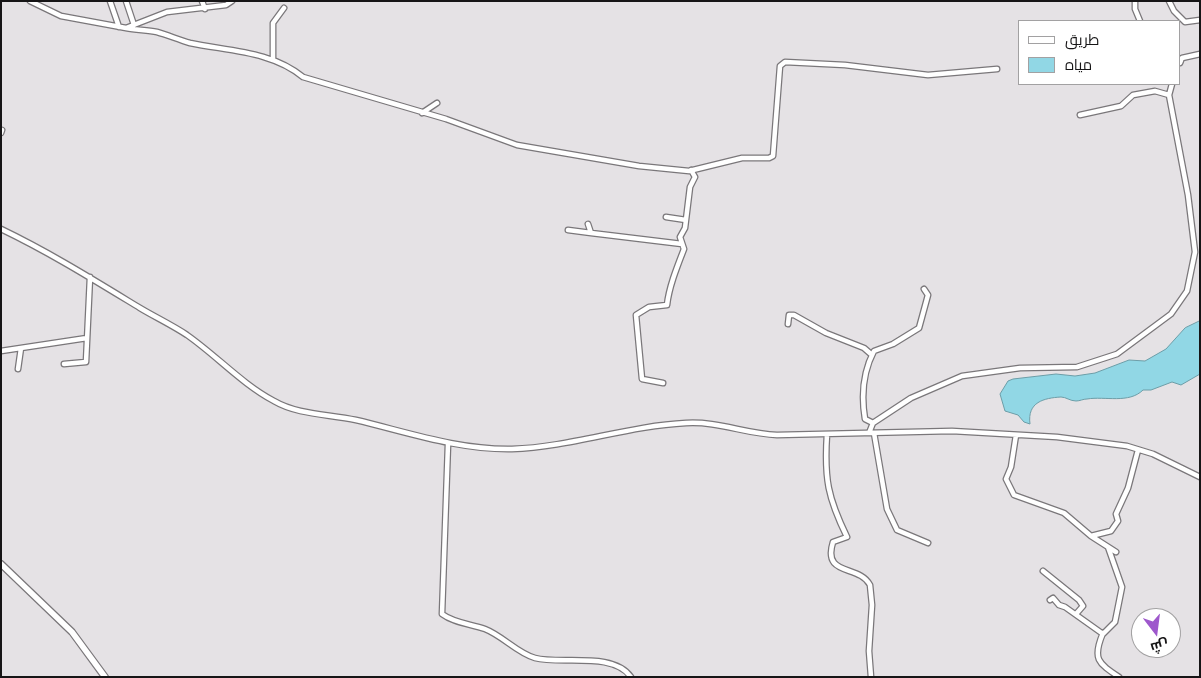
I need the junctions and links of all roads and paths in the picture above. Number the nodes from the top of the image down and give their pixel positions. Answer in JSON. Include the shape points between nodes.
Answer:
{"nodes":[{"id":1,"x":30,"y":1,"type":"edge"},
{"id":2,"x":110,"y":1,"type":"edge"},
{"id":3,"x":126,"y":1,"type":"edge"},
{"id":4,"x":202,"y":1,"type":"edge"},
{"id":5,"x":232,"y":1,"type":"edge"},
{"id":6,"x":1135,"y":1,"type":"edge"},
{"id":7,"x":1169,"y":1,"type":"edge"},
{"id":8,"x":205,"y":8,"type":"junction"},
{"id":9,"x":284,"y":8,"type":"dead end"},
{"id":10,"x":1140,"y":20,"type":"edge"},
{"id":11,"x":1200,"y":20,"type":"edge"},
{"id":12,"x":134,"y":25,"type":"junction"},
{"id":13,"x":119,"y":27,"type":"junction"},
{"id":14,"x":126,"y":28,"type":"junction"},
{"id":15,"x":1200,"y":54,"type":"edge"},
{"id":16,"x":273,"y":59,"type":"junction"},
{"id":17,"x":1181,"y":60,"type":"edge"},
{"id":18,"x":997,"y":69,"type":"dead end"},
{"id":19,"x":1172,"y":85,"type":"edge"},
{"id":20,"x":1169,"y":95,"type":"junction"},
{"id":21,"x":437,"y":103,"type":"dead end"},
{"id":22,"x":422,"y":113,"type":"junction"},
{"id":23,"x":1080,"y":115,"type":"dead end"},
{"id":24,"x":692,"y":170,"type":"junction"},
{"id":25,"x":666,"y":217,"type":"dead end"},
{"id":26,"x":686,"y":220,"type":"junction"},
{"id":27,"x":588,"y":224,"type":"dead end"},
{"id":28,"x":1,"y":229,"type":"edge"},
{"id":29,"x":568,"y":230,"type":"dead end"},
{"id":30,"x":590,"y":233,"type":"junction"},
{"id":31,"x":682,"y":244,"type":"junction"},
{"id":32,"x":90,"y":277,"type":"junction"},
{"id":33,"x":924,"y":289,"type":"dead end"},
{"id":34,"x":788,"y":324,"type":"dead end"},
{"id":35,"x":87,"y":338,"type":"junction"},
{"id":36,"x":21,"y":348,"type":"junction"},
{"id":37,"x":1,"y":351,"type":"edge"},
{"id":38,"x":872,"y":355,"type":"junction"},
{"id":39,"x":64,"y":364,"type":"dead end"},
{"id":40,"x":18,"y":369,"type":"dead end"},
{"id":41,"x":663,"y":383,"type":"dead end"},
{"id":42,"x":873,"y":423,"type":"junction"},
{"id":43,"x":872,"y":433,"type":"junction"},
{"id":44,"x":827,"y":434,"type":"junction"},
{"id":45,"x":1016,"y":435,"type":"junction"},
{"id":46,"x":448,"y":444,"type":"junction"},
{"id":47,"x":1138,"y":450,"type":"junction"},
{"id":48,"x":1200,"y":477,"type":"edge"},
{"id":49,"x":1091,"y":536,"type":"junction"},
{"id":50,"x":928,"y":543,"type":"dead end"},
{"id":51,"x":1108,"y":547,"type":"junction"},
{"id":52,"x":1116,"y":552,"type":"dead end"},
{"id":53,"x":1,"y":564,"type":"edge"},
{"id":54,"x":1043,"y":571,"type":"dead end"},
{"id":55,"x":1050,"y":600,"type":"dead end"},
{"id":56,"x":1076,"y":614,"type":"junction"},
{"id":57,"x":1103,"y":634,"type":"junction"},
{"id":58,"x":105,"y":677,"type":"edge"},
{"id":59,"x":631,"y":677,"type":"edge"},
{"id":60,"x":871,"y":677,"type":"edge"},
{"id":61,"x":1119,"y":677,"type":"edge"}],
"edges":[{"from":1,"to":13,"type":"street","via":[[61,16]]},
{"from":2,"to":13,"type":"street"},
{"from":3,"to":12,"type":"street"},
{"from":4,"to":8,"type":"street"},
{"from":5,"to":8,"type":"street","via":[[226,6]]},
{"from":6,"to":10,"type":"street"},
{"from":7,"to":11,"type":"street","via":[[1185,22]]},
{"from":8,"to":12,"type":"street","via":[[167,12]]},
{"from":9,"to":16,"type":"street","via":[[273,24]]},
{"from":12,"to":14,"type":"street"},
{"from":13,"to":14,"type":"street"},
{"from":14,"to":16,"type":"street"},
{"from":15,"to":17,"type":"street"},
{"from":16,"to":22,"type":"street","via":[[292,67],[303,77]]},
{"from":18,"to":24,"type":"street","via":[[928,75],[785,62],[780,66],[773,156],[742,158]]},
{"from":19,"to":20,"type":"street"},
{"from":20,"to":23,"type":"street","via":[[1155,91],[1133,95],[1121,106]]},
{"from":20,"to":42,"type":"street","via":[[1195,252],[1187,291],[1171,314],[1117,354],[1077,367],[1020,368],[962,376],[910,398]]},
{"from":21,"to":22,"type":"street"},
{"from":22,"to":24,"type":"street","via":[[517,145],[639,166]]},
{"from":24,"to":26,"type":"street","via":[[695,177],[690,187]]},
{"from":25,"to":26,"type":"street"},
{"from":26,"to":31,"type":"street","via":[[680,237]]},
{"from":27,"to":30,"type":"street"},
{"from":28,"to":32,"type":"street"},
{"from":29,"to":30,"type":"street"},
{"from":30,"to":31,"type":"street"},
{"from":31,"to":41,"type":"street","via":[[684,249],[667,295],[667,306],[649,307],[636,315],[642,379]]},
{"from":32,"to":35,"type":"street"},
{"from":32,"to":46,"type":"street","via":[[186,335],[275,402]]},
{"from":33,"to":38,"type":"street","via":[[928,295],[919,328]]},
{"from":34,"to":38,"type":"street","via":[[790,315],[794,316],[864,348]]},
{"from":35,"to":36,"type":"street"},
{"from":35,"to":39,"type":"street","via":[[86,362]]},
{"from":36,"to":37,"type":"street"},
{"from":36,"to":40,"type":"street"},
{"from":38,"to":42,"type":"street","via":[[867,364],[861,400],[865,419]]},
{"from":42,"to":43,"type":"street"},
{"from":43,"to":44,"type":"street"},
{"from":43,"to":45,"type":"street","via":[[952,431]]},
{"from":43,"to":50,"type":"street","via":[[887,509],[897,530]]},
{"from":44,"to":46,"type":"street","via":[[755,434],[725,425],[687,423],[624,430],[577,442],[533,447],[510,449]]},
{"from":44,"to":60,"type":"street","via":[[827,485],[847,537],[833,542],[831,558],[836,566],[861,576],[870,585]]},
{"from":45,"to":47,"type":"street","via":[[1127,446]]},
{"from":45,"to":49,"type":"street","via":[[1006,479],[1014,495],[1064,514]]},
{"from":46,"to":59,"type":"street","via":[[442,614],[486,629],[534,658],[600,661],[628,672]]},
{"from":47,"to":48,"type":"street"},
{"from":47,"to":49,"type":"street","via":[[1128,488],[1116,514],[1118,521],[1111,531]]},
{"from":49,"to":51,"type":"street"},
{"from":51,"to":52,"type":"street"},
{"from":51,"to":57,"type":"street","via":[[1122,587],[1115,622]]},
{"from":53,"to":58,"type":"street","via":[[72,632]]},
{"from":54,"to":56,"type":"street","via":[[1079,600],[1083,606]]},
{"from":55,"to":56,"type":"street","via":[[1053,598]]},
{"from":56,"to":57,"type":"street"},
{"from":57,"to":61,"type":"street","via":[[1097,647],[1097,657],[1102,665]]}]}
